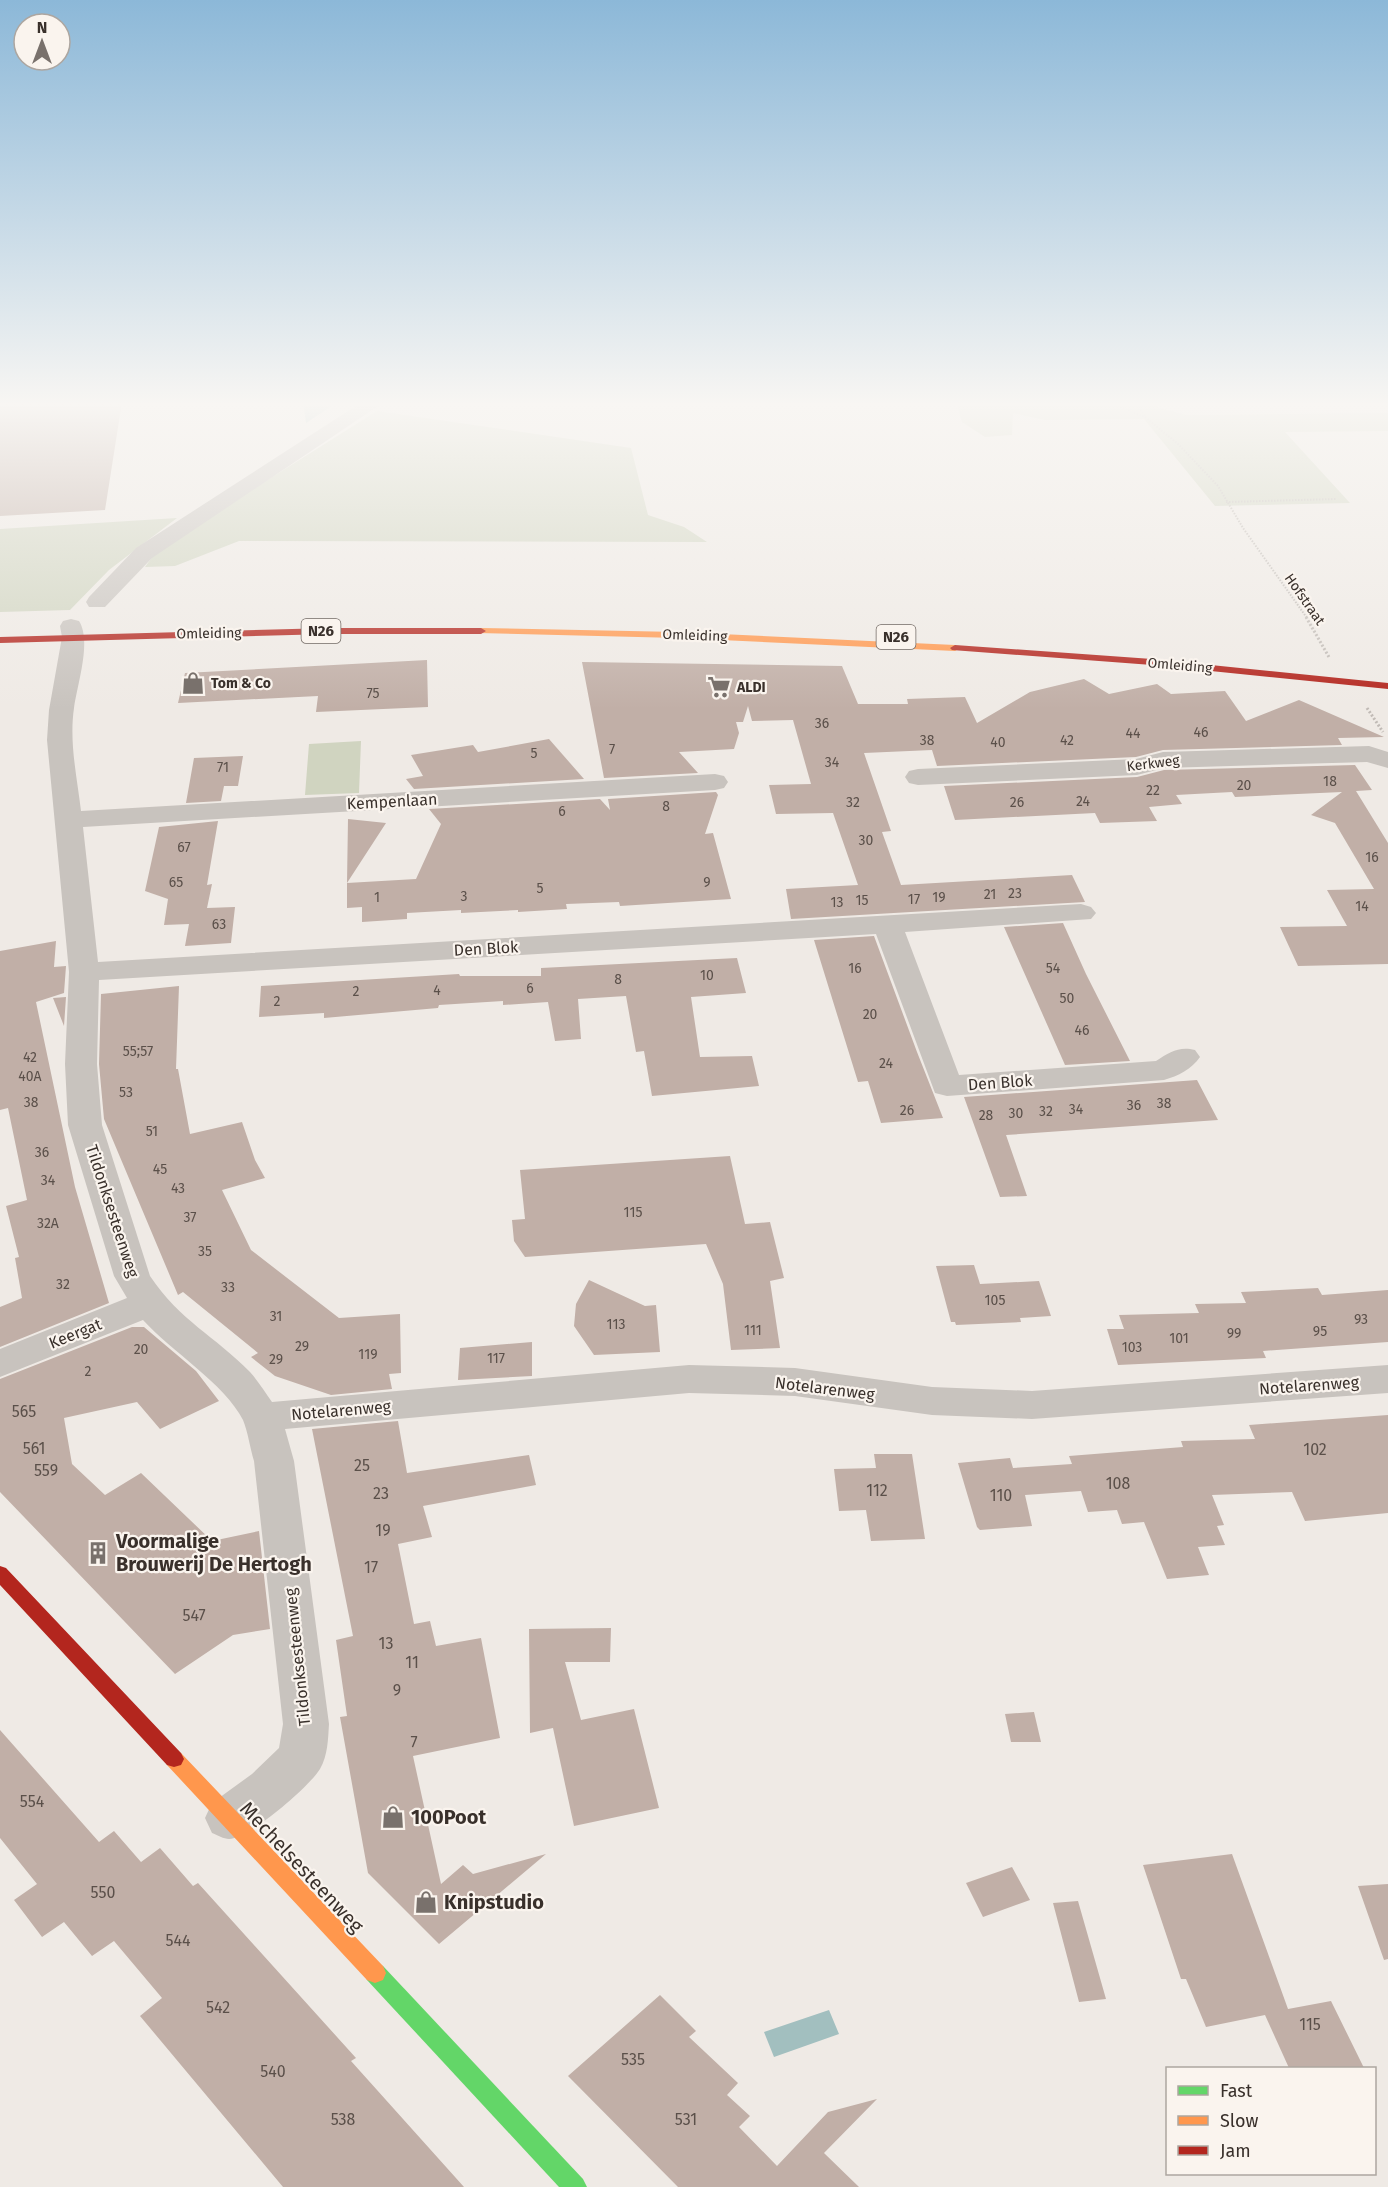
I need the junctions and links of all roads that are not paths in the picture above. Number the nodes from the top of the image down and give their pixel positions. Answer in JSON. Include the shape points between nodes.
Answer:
{"nodes":[{"id":1,"x":219,"y":504,"type":"edge"},
{"id":2,"x":97,"y":602,"type":"dead end"},
{"id":3,"x":0,"y":628,"type":"edge"},
{"id":4,"x":73,"y":631,"type":"junction"},
{"id":5,"x":0,"y":640,"type":"edge"},
{"id":6,"x":1388,"y":678,"type":"edge"},
{"id":7,"x":1388,"y":686,"type":"edge"},
{"id":8,"x":1388,"y":760,"type":"edge"},
{"id":9,"x":918,"y":777,"type":"dead end"},
{"id":10,"x":715,"y":782,"type":"dead end"},
{"id":11,"x":69,"y":820,"type":"junction"},
{"id":12,"x":1081,"y":913,"type":"dead end"},
{"id":13,"x":888,"y":925,"type":"junction"},
{"id":14,"x":84,"y":972,"type":"junction"},
{"id":15,"x":1184,"y":1057,"type":"dead end"},
{"id":16,"x":149,"y":1303,"type":"junction"},
{"id":17,"x":0,"y":1364,"type":"edge"},
{"id":18,"x":1388,"y":1379,"type":"edge"},
{"id":19,"x":262,"y":1417,"type":"junction"},
{"id":20,"x":0,"y":1573,"type":"edge"},
{"id":21,"x":229,"y":1818,"type":"junction"},
{"id":22,"x":575,"y":2187,"type":"edge"}],
"edges":[{"from":1,"to":2,"type":"street","via":[[144,553]]},
{"from":3,"to":4,"type":"main road","name":"Omleiding","number":"N26"},
{"from":4,"to":5,"type":"main road","name":"Omleiding","number":"N26"},
{"from":4,"to":6,"type":"main road","name":"Omleiding","number":"N26","via":[[525,624],[792,631],[1069,648]]},
{"from":4,"to":7,"type":"main road","name":"Omleiding","number":"N26","via":[[438,630],[717,636],[1012,651]]},
{"from":4,"to":11,"type":"street","name":"Tildonksesteenweg","via":[[60,710]]},
{"from":8,"to":9,"type":"street","name":"Kerkweg","via":[[1369,754],[1163,760],[1137,767]]},
{"from":10,"to":11,"type":"street","name":"Kempenlaan"},
{"from":11,"to":14,"type":"street","name":"Tildonksesteenweg"},
{"from":12,"to":13,"type":"street","name":"Den Blok"},
{"from":13,"to":14,"type":"street","name":"Den Blok"},
{"from":13,"to":15,"type":"street","name":"Den Blok","via":[[947,1086],[1164,1070]]},
{"from":14,"to":16,"type":"street","name":"Tildonksesteenweg","via":[[81,1064],[85,1125],[132,1276]]},
{"from":16,"to":17,"type":"street","name":"Keergat"},
{"from":16,"to":19,"type":"street","name":"Tildonksesteenweg","via":[[177,1333],[236,1382]]},
{"from":18,"to":19,"type":"street","name":"Notelarenweg","via":[[1032,1405],[932,1401],[795,1382],[689,1379]]},
{"from":19,"to":21,"type":"street","name":"Tildonksesteenweg","via":[[274,1461],[306,1724],[302,1757],[269,1789]]},
{"from":20,"to":21,"type":"main road","name":"Mechelsesteenweg"},
{"from":21,"to":22,"type":"main road","name":"Mechelsesteenweg"}]}
